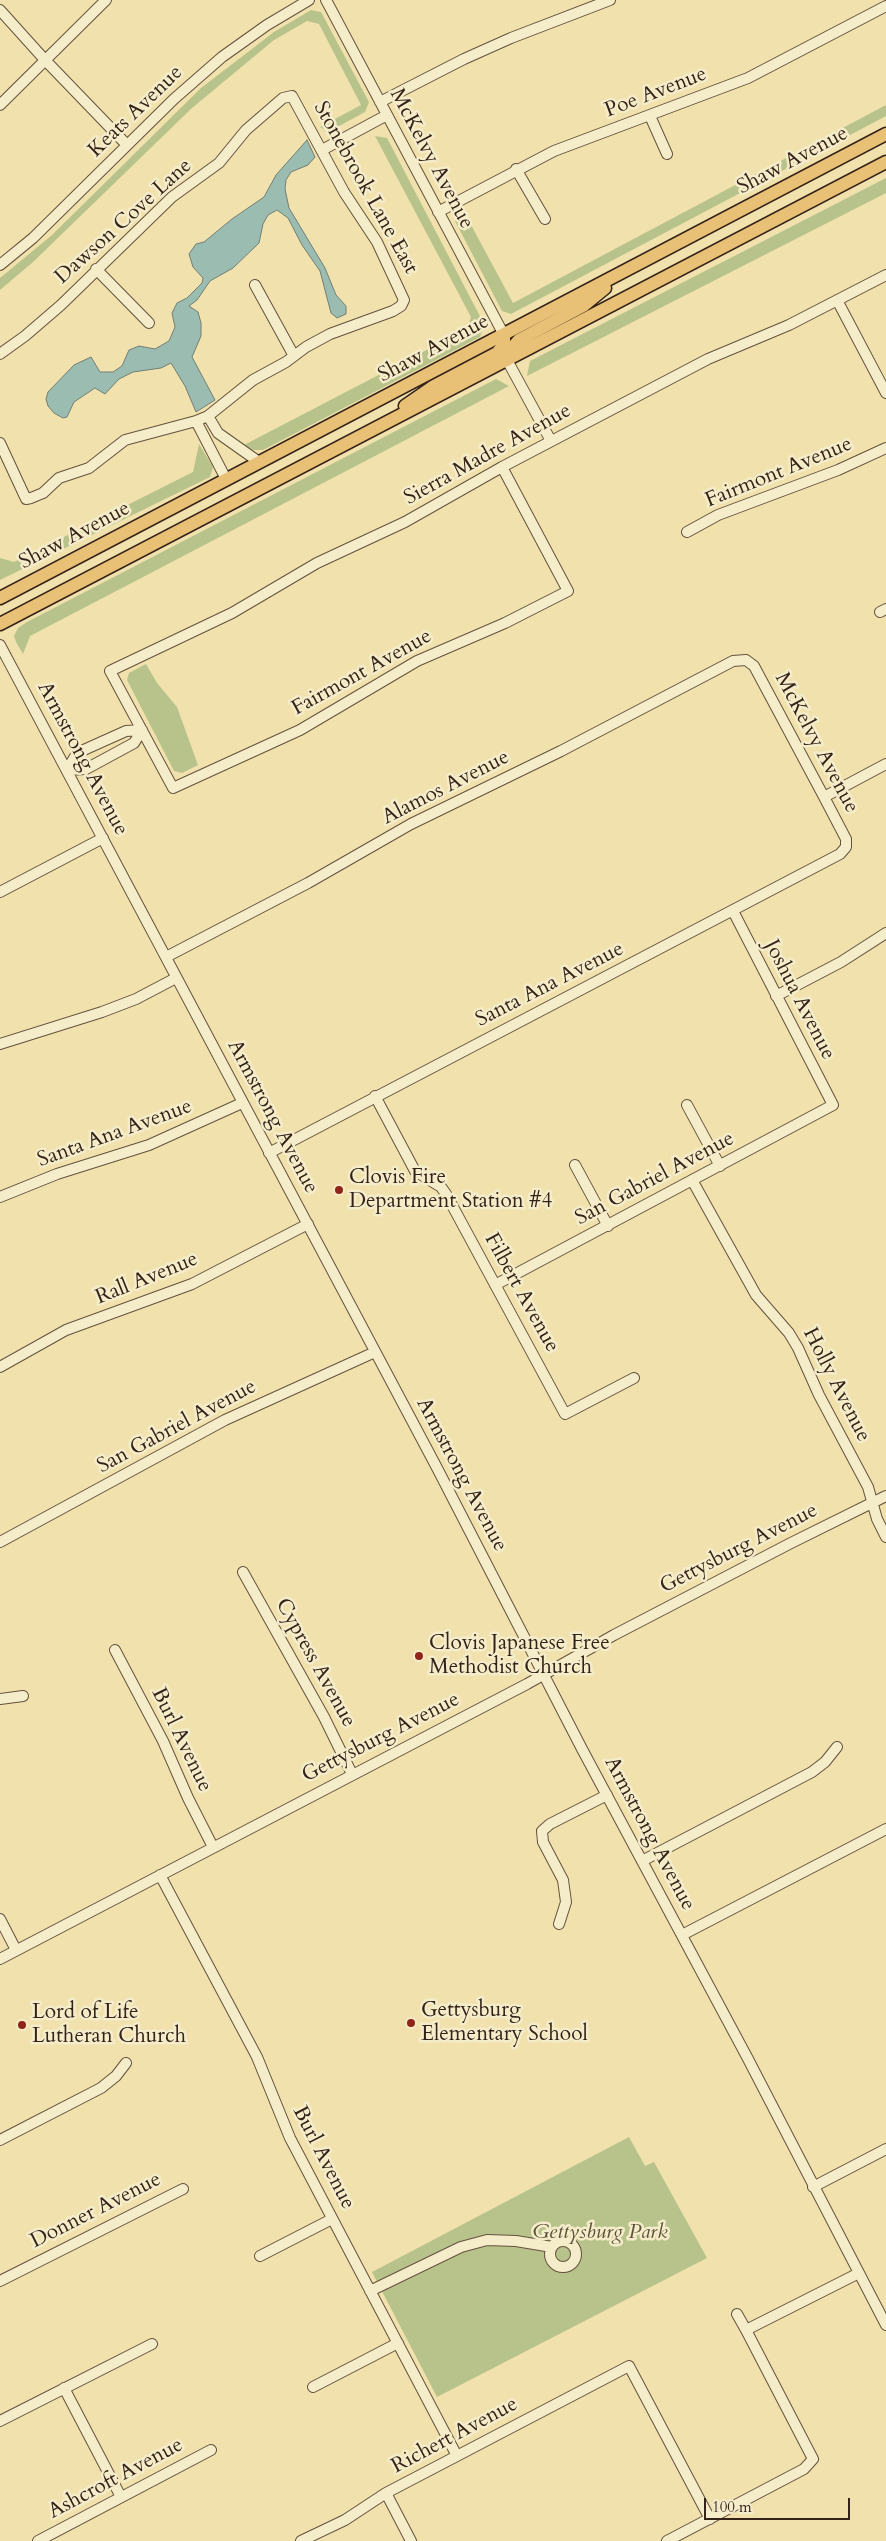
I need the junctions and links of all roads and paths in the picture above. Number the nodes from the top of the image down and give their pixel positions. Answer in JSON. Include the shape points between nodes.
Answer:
{"nodes":[{"id":1,"x":106,"y":0,"type":"edge"},
{"id":2,"x":309,"y":0,"type":"edge"},
{"id":3,"x":326,"y":0,"type":"edge"},
{"id":4,"x":610,"y":0,"type":"edge"},
{"id":5,"x":886,"y":6,"type":"edge"},
{"id":6,"x":0,"y":10,"type":"edge"},
{"id":7,"x":45,"y":60,"type":"junction"},
{"id":8,"x":292,"y":96,"type":"joint"},
{"id":9,"x":380,"y":102,"type":"junction"},
{"id":10,"x":0,"y":104,"type":"edge"},
{"id":11,"x":387,"y":116,"type":"junction"},
{"id":12,"x":650,"y":116,"type":"junction"},
{"id":13,"x":886,"y":134,"type":"edge"},
{"id":14,"x":128,"y":145,"type":"junction"},
{"id":15,"x":322,"y":150,"type":"junction"},
{"id":16,"x":667,"y":154,"type":"dead end"},
{"id":17,"x":886,"y":162,"type":"edge"},
{"id":18,"x":516,"y":169,"type":"junction"},
{"id":19,"x":438,"y":212,"type":"junction"},
{"id":20,"x":545,"y":219,"type":"dead end"},
{"id":21,"x":0,"y":265,"type":"edge"},
{"id":22,"x":96,"y":269,"type":"junction"},
{"id":23,"x":627,"y":270,"type":"junction"},
{"id":24,"x":886,"y":275,"type":"edge"},
{"id":25,"x":255,"y":285,"type":"dead end"},
{"id":26,"x":837,"y":300,"type":"junction"},
{"id":27,"x":149,"y":323,"type":"dead end"},
{"id":28,"x":504,"y":335,"type":"junction"},
{"id":29,"x":0,"y":354,"type":"edge"},
{"id":30,"x":294,"y":356,"type":"junction"},
{"id":31,"x":507,"y":360,"type":"junction"},
{"id":32,"x":886,"y":393,"type":"edge"},
{"id":33,"x":208,"y":416,"type":"junction"},
{"id":34,"x":196,"y":421,"type":"junction"},
{"id":35,"x":384,"y":423,"type":"junction"},
{"id":36,"x":551,"y":441,"type":"junction"},
{"id":37,"x":0,"y":444,"type":"edge"},
{"id":38,"x":886,"y":448,"type":"edge"},
{"id":39,"x":259,"y":462,"type":"junction"},
{"id":40,"x":502,"y":467,"type":"junction"},
{"id":41,"x":226,"y":480,"type":"junction"},
{"id":42,"x":687,"y":532,"type":"dead end"},
{"id":43,"x":0,"y":598,"type":"edge"},
{"id":44,"x":0,"y":624,"type":"edge"},
{"id":45,"x":0,"y":645,"type":"edge"},
{"id":46,"x":746,"y":660,"type":"joint"},
{"id":47,"x":142,"y":730,"type":"junction"},
{"id":48,"x":886,"y":764,"type":"edge"},
{"id":49,"x":67,"y":770,"type":"junction"},
{"id":50,"x":824,"y":797,"type":"junction"},
{"id":51,"x":103,"y":838,"type":"junction"},
{"id":52,"x":846,"y":846,"type":"joint"},
{"id":53,"x":0,"y":892,"type":"edge"},
{"id":54,"x":733,"y":911,"type":"junction"},
{"id":55,"x":886,"y":933,"type":"edge"},
{"id":56,"x":166,"y":958,"type":"junction"},
{"id":57,"x":176,"y":978,"type":"junction"},
{"id":58,"x":776,"y":996,"type":"junction"},
{"id":59,"x":0,"y":1044,"type":"edge"},
{"id":60,"x":375,"y":1096,"type":"junction"},
{"id":61,"x":242,"y":1103,"type":"junction"},
{"id":62,"x":687,"y":1104,"type":"dead end"},
{"id":63,"x":833,"y":1105,"type":"joint"},
{"id":64,"x":269,"y":1153,"type":"junction"},
{"id":65,"x":575,"y":1165,"type":"dead end"},
{"id":66,"x":720,"y":1166,"type":"junction"},
{"id":67,"x":692,"y":1180,"type":"junction"},
{"id":68,"x":0,"y":1197,"type":"edge"},
{"id":69,"x":308,"y":1224,"type":"junction"},
{"id":70,"x":608,"y":1226,"type":"junction"},
{"id":71,"x":495,"y":1285,"type":"junction"},
{"id":72,"x":375,"y":1352,"type":"junction"},
{"id":73,"x":0,"y":1366,"type":"edge"},
{"id":74,"x":634,"y":1378,"type":"dead end"},
{"id":75,"x":886,"y":1496,"type":"edge"},
{"id":76,"x":872,"y":1504,"type":"junction"},
{"id":77,"x":886,"y":1537,"type":"edge"},
{"id":78,"x":0,"y":1542,"type":"edge"},
{"id":79,"x":243,"y":1572,"type":"dead end"},
{"id":80,"x":115,"y":1650,"type":"dead end"},
{"id":81,"x":543,"y":1674,"type":"junction"},
{"id":82,"x":22,"y":1696,"type":"dead end"},
{"id":83,"x":0,"y":1699,"type":"edge"},
{"id":84,"x":836,"y":1747,"type":"dead end"},
{"id":85,"x":352,"y":1774,"type":"junction"},
{"id":86,"x":607,"y":1795,"type":"junction"},
{"id":87,"x":886,"y":1829,"type":"edge"},
{"id":88,"x":213,"y":1847,"type":"junction"},
{"id":89,"x":642,"y":1861,"type":"junction"},
{"id":90,"x":160,"y":1875,"type":"junction"},
{"id":91,"x":0,"y":1919,"type":"edge"},
{"id":92,"x":559,"y":1924,"type":"dead end"},
{"id":93,"x":682,"y":1936,"type":"junction"},
{"id":94,"x":16,"y":1950,"type":"junction"},
{"id":95,"x":0,"y":1958,"type":"edge"},
{"id":96,"x":126,"y":2063,"type":"dead end"},
{"id":97,"x":0,"y":2140,"type":"edge"},
{"id":98,"x":886,"y":2149,"type":"edge"},
{"id":99,"x":813,"y":2187,"type":"junction"},
{"id":100,"x":183,"y":2189,"type":"dead end"},
{"id":101,"x":332,"y":2219,"type":"junction"},
{"id":102,"x":552,"y":2247,"type":"dead end"},
{"id":103,"x":260,"y":2256,"type":"dead end"},
{"id":104,"x":858,"y":2273,"type":"junction"},
{"id":105,"x":0,"y":2281,"type":"edge"},
{"id":106,"x":370,"y":2290,"type":"junction"},
{"id":107,"x":737,"y":2314,"type":"dead end"},
{"id":108,"x":886,"y":2325,"type":"edge"},
{"id":109,"x":746,"y":2330,"type":"junction"},
{"id":110,"x":398,"y":2343,"type":"junction"},
{"id":111,"x":152,"y":2344,"type":"dead end"},
{"id":112,"x":313,"y":2387,"type":"dead end"},
{"id":113,"x":64,"y":2388,"type":"junction"},
{"id":114,"x":0,"y":2409,"type":"edge"},
{"id":115,"x":2,"y":2420,"type":"edge"},
{"id":116,"x":211,"y":2450,"type":"dead end"},
{"id":117,"x":457,"y":2456,"type":"junction"},
{"id":118,"x":386,"y":2493,"type":"junction"},
{"id":119,"x":121,"y":2497,"type":"junction"},
{"id":120,"x":710,"y":2519,"type":"junction"},
{"id":121,"x":38,"y":2541,"type":"edge"},
{"id":122,"x":301,"y":2541,"type":"edge"},
{"id":123,"x":411,"y":2541,"type":"edge"},
{"id":124,"x":667,"y":2541,"type":"edge"}],
"edges":[{"from":1,"to":7,"type":"street"},
{"from":2,"to":14,"type":"street","name":"Keats Avenue","via":[[222,57]]},
{"from":3,"to":9,"type":"street","name":"McKelvy Avenue"},
{"from":4,"to":9,"type":"street","via":[[511,38]]},
{"from":5,"to":12,"type":"street","name":"Poe Avenue","via":[[748,78]]},
{"from":6,"to":7,"type":"street"},
{"from":7,"to":10,"type":"street"},
{"from":7,"to":14,"type":"street"},
{"from":8,"to":15,"type":"street","name":"Stonebrook Lane East"},
{"from":8,"to":22,"type":"street","name":"Dawson Cove Lane","via":[[283,98],[246,130],[219,163],[172,197]]},
{"from":9,"to":11,"type":"street","name":"McKelvy Avenue"},
{"from":11,"to":15,"type":"street"},
{"from":11,"to":19,"type":"street","name":"McKelvy Avenue"},
{"from":12,"to":16,"type":"street"},
{"from":12,"to":18,"type":"street","name":"Poe Avenue","via":[[554,151]]},
{"from":13,"to":23,"type":"main road","name":"Shaw Avenue"},
{"from":14,"to":21,"type":"street","name":"Keats Avenue","via":[[33,238]]},
{"from":15,"to":30,"type":"street","name":"Stonebrook Lane East","via":[[344,192],[377,242],[404,300],[393,311],[330,334]]},
{"from":17,"to":31,"type":"main road","name":"Shaw Avenue"},
{"from":18,"to":19,"type":"street","name":"Poe Avenue"},
{"from":18,"to":20,"type":"street"},
{"from":19,"to":28,"type":"street","name":"McKelvy Avenue"},
{"from":22,"to":27,"type":"street"},
{"from":22,"to":29,"type":"street","name":"Dawson Cove Lane","via":[[61,305]]},
{"from":23,"to":28,"type":"main road","name":"Shaw Avenue"},
{"from":23,"to":31,"type":"main road","via":[[583,306],[520,340],[511,349]]},
{"from":24,"to":26,"type":"street","name":"Sierra Madre Avenue"},
{"from":25,"to":30,"type":"street"},
{"from":26,"to":32,"type":"street"},
{"from":26,"to":36,"type":"street","name":"Sierra Madre Avenue","via":[[789,325],[708,359]]},
{"from":28,"to":35,"type":"main road","via":[[504,345],[497,352],[424,392]]},
{"from":28,"to":39,"type":"main road","name":"Shaw Avenue"},
{"from":30,"to":33,"type":"street","via":[[253,380]]},
{"from":31,"to":35,"type":"main road","name":"Shaw Avenue"},
{"from":31,"to":36,"type":"street"},
{"from":33,"to":34,"type":"street"},
{"from":33,"to":39,"type":"street","via":[[218,432]]},
{"from":34,"to":37,"type":"street","via":[[125,440],[89,468],[59,478],[43,493],[26,498]]},
{"from":34,"to":41,"type":"street"},
{"from":35,"to":44,"type":"main road","name":"Shaw Avenue"},
{"from":36,"to":40,"type":"street","name":"Sierra Madre Avenue"},
{"from":38,"to":42,"type":"street","name":"Fairmont Avenue","via":[[838,470],[718,515]]},
{"from":39,"to":41,"type":"main road","name":"Shaw Avenue"},
{"from":40,"to":47,"type":"street","name":"Sierra Madre Avenue","via":[[405,522],[310,566],[232,613],[110,671]]},
{"from":40,"to":47,"type":"street","name":"Fairmont Avenue","via":[[568,591],[505,623],[417,661],[300,730],[174,788]]},
{"from":41,"to":43,"type":"main road","name":"Shaw Avenue"},
{"from":45,"to":49,"type":"street","name":"Armstrong Avenue"},
{"from":46,"to":50,"type":"street","name":"McKelvy Avenue","via":[[754,666]]},
{"from":46,"to":56,"type":"street","name":"Alamos Avenue","via":[[733,661],[561,751],[411,824]]},
{"from":47,"to":49,"type":"street","via":[[134,743],[86,769]]},
{"from":47,"to":49,"type":"street","via":[[126,731],[77,753]]},
{"from":48,"to":50,"type":"street"},
{"from":49,"to":51,"type":"street","name":"Armstrong Avenue"},
{"from":50,"to":52,"type":"street","name":"McKelvy Avenue","via":[[846,839]]},
{"from":51,"to":53,"type":"street"},
{"from":51,"to":56,"type":"street","name":"Armstrong Avenue"},
{"from":52,"to":54,"type":"street","name":"Santa Ana Avenue","via":[[840,854]]},
{"from":54,"to":58,"type":"street","name":"Joshua Avenue"},
{"from":54,"to":60,"type":"street","name":"Santa Ana Avenue"},
{"from":55,"to":58,"type":"street","via":[[841,962]]},
{"from":56,"to":57,"type":"street","name":"Armstrong Avenue"},
{"from":57,"to":59,"type":"street","via":[[102,1012]]},
{"from":57,"to":61,"type":"street","name":"Armstrong Avenue"},
{"from":58,"to":63,"type":"street","name":"Joshua Avenue"},
{"from":60,"to":64,"type":"street","name":"Santa Ana Avenue"},
{"from":60,"to":71,"type":"street","name":"Filbert Avenue","via":[[415,1171],[441,1187],[446,1194]]},
{"from":61,"to":64,"type":"street","name":"Armstrong Avenue"},
{"from":61,"to":68,"type":"street","name":"Santa Ana Avenue","via":[[149,1146],[57,1174]]},
{"from":62,"to":66,"type":"street"},
{"from":63,"to":66,"type":"street","name":"San Gabriel Avenue"},
{"from":64,"to":69,"type":"street","name":"Armstrong Avenue"},
{"from":65,"to":70,"type":"street"},
{"from":66,"to":67,"type":"street","name":"San Gabriel Avenue"},
{"from":67,"to":70,"type":"street","name":"San Gabriel Avenue"},
{"from":67,"to":76,"type":"street","name":"Holly Avenue","via":[[747,1281],[798,1348],[868,1487]]},
{"from":69,"to":72,"type":"street","name":"Armstrong Avenue"},
{"from":69,"to":73,"type":"street","name":"Rall Avenue","via":[[192,1284],[66,1330]]},
{"from":70,"to":71,"type":"street","name":"San Gabriel Avenue"},
{"from":71,"to":74,"type":"street","name":"Filbert Avenue","via":[[565,1414]]},
{"from":72,"to":78,"type":"street","name":"San Gabriel Avenue","via":[[225,1420]]},
{"from":72,"to":81,"type":"street","name":"Armstrong Avenue"},
{"from":75,"to":76,"type":"street","name":"Gettysburg Avenue"},
{"from":76,"to":77,"type":"street","name":"Holly Avenue"},
{"from":76,"to":81,"type":"street","name":"Gettysburg Avenue","via":[[790,1543]]},
{"from":79,"to":85,"type":"street","name":"Cypress Avenue"},
{"from":80,"to":88,"type":"street","name":"Burl Avenue"},
{"from":81,"to":85,"type":"street","name":"Gettysburg Avenue"},
{"from":81,"to":86,"type":"street","name":"Armstrong Avenue"},
{"from":82,"to":83,"type":"street"},
{"from":84,"to":89,"type":"street","via":[[812,1772]]},
{"from":85,"to":88,"type":"street","name":"Gettysburg Avenue"},
{"from":86,"to":89,"type":"street","name":"Armstrong Avenue"},
{"from":86,"to":92,"type":"street","via":[[542,1831],[543,1842],[563,1880],[566,1902]]},
{"from":87,"to":93,"type":"street"},
{"from":88,"to":90,"type":"street","name":"Gettysburg Avenue"},
{"from":89,"to":93,"type":"street","name":"Armstrong Avenue"},
{"from":90,"to":94,"type":"street","name":"Gettysburg Avenue"},
{"from":90,"to":101,"type":"street","name":"Burl Avenue","via":[[258,2057],[283,2124]]},
{"from":91,"to":94,"type":"street"},
{"from":93,"to":99,"type":"street","name":"Armstrong Avenue"},
{"from":94,"to":95,"type":"street","name":"Gettysburg Avenue"},
{"from":96,"to":97,"type":"street","via":[[101,2088]]},
{"from":98,"to":99,"type":"street"},
{"from":99,"to":104,"type":"street","name":"Armstrong Avenue"},
{"from":100,"to":105,"type":"street","name":"Donner Avenue"},
{"from":101,"to":103,"type":"street"},
{"from":101,"to":106,"type":"street","name":"Burl Avenue"},
{"from":102,"to":106,"type":"street","via":[[516,2240],[487,2240],[461,2247]]},
{"from":104,"to":108,"type":"street","name":"Armstrong Avenue"},
{"from":104,"to":109,"type":"street"},
{"from":106,"to":110,"type":"street","name":"Burl Avenue"},
{"from":107,"to":109,"type":"street"},
{"from":109,"to":120,"type":"street","via":[[814,2459],[804,2469]]},
{"from":110,"to":112,"type":"street"},
{"from":110,"to":117,"type":"street","name":"Burl Avenue"},
{"from":111,"to":113,"type":"street"},
{"from":113,"to":115,"type":"street"},
{"from":113,"to":119,"type":"street"},
{"from":114,"to":115,"type":"street"},
{"from":116,"to":119,"type":"street","name":"Ashcroft Avenue"},
{"from":117,"to":118,"type":"street","name":"Richert Avenue"},
{"from":117,"to":120,"type":"street","name":"Richert Avenue","via":[[628,2366]]},
{"from":118,"to":122,"type":"street","name":"Richert Avenue","via":[[344,2520]]},
{"from":118,"to":123,"type":"street"},
{"from":119,"to":121,"type":"street","name":"Ashcroft Avenue"},
{"from":120,"to":124,"type":"street"}]}
